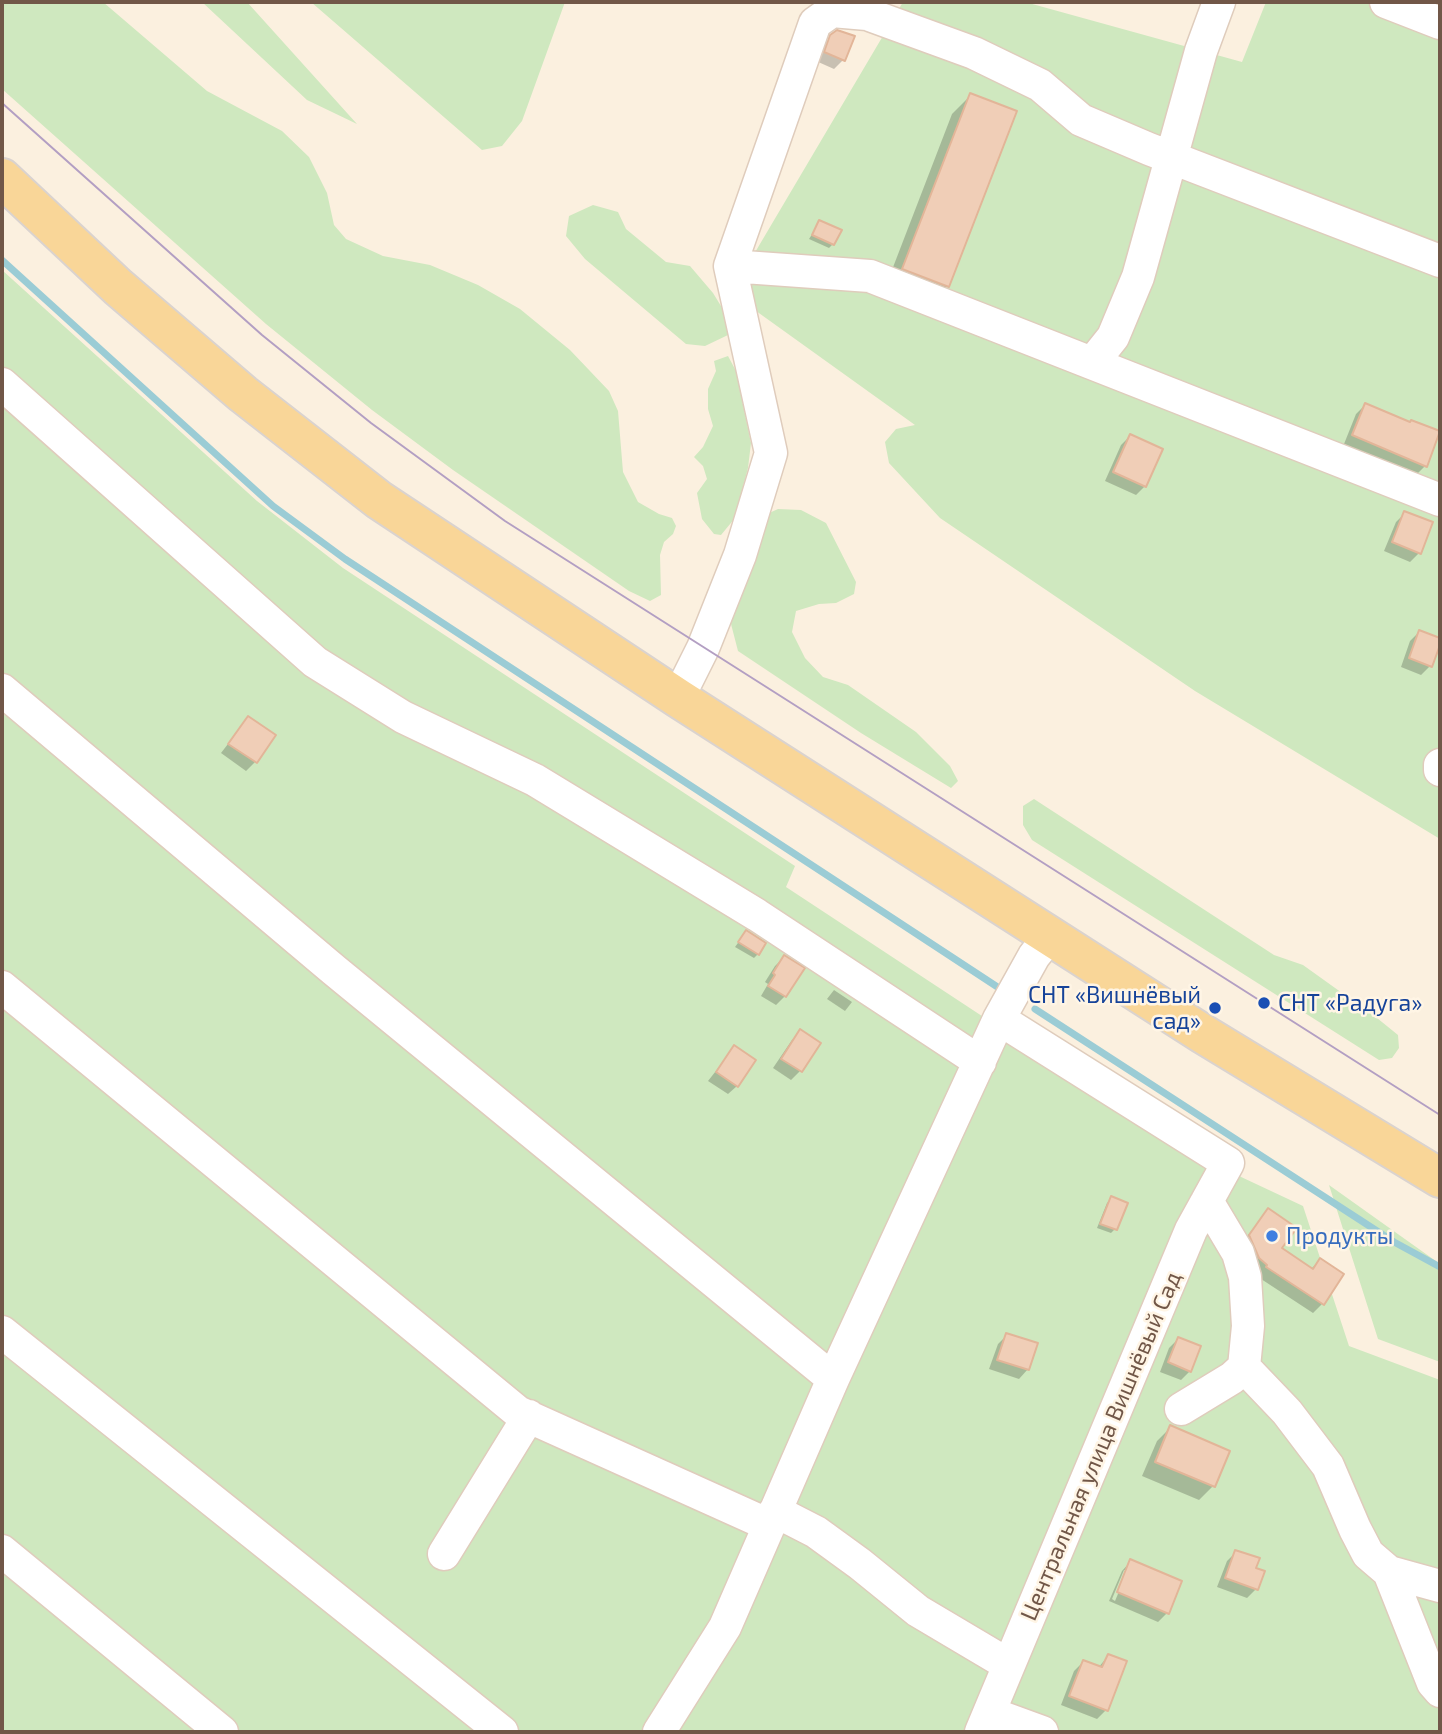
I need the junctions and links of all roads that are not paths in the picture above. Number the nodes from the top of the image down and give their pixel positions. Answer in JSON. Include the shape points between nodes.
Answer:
{"nodes":[{"id":1,"x":1219,"y":2,"type":"edge"},
{"id":2,"x":1386,"y":2,"type":"edge"},
{"id":3,"x":1440,"y":23,"type":"edge"},
{"id":4,"x":1172,"y":157,"type":"junction"},
{"id":5,"x":2,"y":178,"type":"edge"},
{"id":6,"x":1440,"y":261,"type":"edge"},
{"id":7,"x":730,"y":266,"type":"junction"},
{"id":8,"x":1093,"y":362,"type":"junction"},
{"id":9,"x":2,"y":384,"type":"edge"},
{"id":10,"x":1440,"y":500,"type":"edge"},
{"id":11,"x":2,"y":690,"type":"edge"},
{"id":12,"x":678,"y":698,"type":"junction"},
{"id":13,"x":1050,"y":936,"type":"junction"},
{"id":14,"x":2,"y":987,"type":"edge"},
{"id":15,"x":999,"y":1019,"type":"junction"},
{"id":16,"x":980,"y":1062,"type":"junction"},
{"id":17,"x":1440,"y":1178,"type":"edge"},
{"id":18,"x":1207,"y":1201,"type":"junction"},
{"id":19,"x":2,"y":1332,"type":"edge"},
{"id":20,"x":1244,"y":1367,"type":"junction"},
{"id":21,"x":833,"y":1379,"type":"junction"},
{"id":22,"x":1181,"y":1409,"type":"dead end"},
{"id":23,"x":529,"y":1416,"type":"junction"},
{"id":24,"x":772,"y":1518,"type":"junction"},
{"id":25,"x":2,"y":1551,"type":"edge"},
{"id":26,"x":444,"y":1554,"type":"dead end"},
{"id":27,"x":1389,"y":1572,"type":"junction"},
{"id":28,"x":1440,"y":1586,"type":"edge"},
{"id":29,"x":1010,"y":1665,"type":"junction"},
{"id":30,"x":1440,"y":1691,"type":"edge"},
{"id":31,"x":986,"y":1723,"type":"edge"},
{"id":32,"x":222,"y":1732,"type":"edge"},
{"id":33,"x":502,"y":1732,"type":"edge"},
{"id":34,"x":659,"y":1732,"type":"edge"},
{"id":35,"x":1042,"y":1732,"type":"edge"}],
"edges":[{"from":1,"to":4,"type":"street"},
{"from":2,"to":3,"type":"street"},
{"from":4,"to":6,"type":"street"},
{"from":4,"to":7,"type":"street","via":[[1081,120],[1040,85],[974,53],[867,14],[832,11],[815,23]]},
{"from":4,"to":8,"type":"street","via":[[1133,290],[1113,337]]},
{"from":5,"to":12,"type":"main road","via":[[232,385],[368,492]]},
{"from":7,"to":8,"type":"street","via":[[870,276]]},
{"from":7,"to":12,"type":"street","via":[[771,453],[740,555]]},
{"from":8,"to":10,"type":"street"},
{"from":9,"to":16,"type":"street","via":[[315,662],[403,718],[536,780],[757,915]]},
{"from":11,"to":21,"type":"street","via":[[345,979]]},
{"from":12,"to":13,"type":"main road"},
{"from":13,"to":15,"type":"street"},
{"from":13,"to":17,"type":"main road"},
{"from":14,"to":23,"type":"street","via":[[518,1412]]},
{"from":15,"to":16,"type":"street"},
{"from":15,"to":18,"type":"street","name":"Центральная улица Вишнёвый Сад","via":[[1228,1163]]},
{"from":16,"to":21,"type":"street"},
{"from":18,"to":20,"type":"street","via":[[1238,1253],[1245,1277],[1248,1326]]},
{"from":18,"to":29,"type":"street","name":"Центральная улица Вишнёвый Сад"},
{"from":19,"to":33,"type":"street"},
{"from":20,"to":22,"type":"street"},
{"from":20,"to":27,"type":"street","via":[[1287,1412],[1328,1466],[1368,1554]]},
{"from":21,"to":24,"type":"street"},
{"from":23,"to":24,"type":"street"},
{"from":23,"to":26,"type":"street"},
{"from":24,"to":29,"type":"street","via":[[816,1532],[918,1611]]},
{"from":24,"to":34,"type":"street","via":[[725,1628]]},
{"from":25,"to":32,"type":"street"},
{"from":27,"to":28,"type":"street"},
{"from":27,"to":30,"type":"street"},
{"from":29,"to":31,"type":"street","name":"Центральная улица Вишнёвый Сад"},
{"from":31,"to":35,"type":"street"}]}
